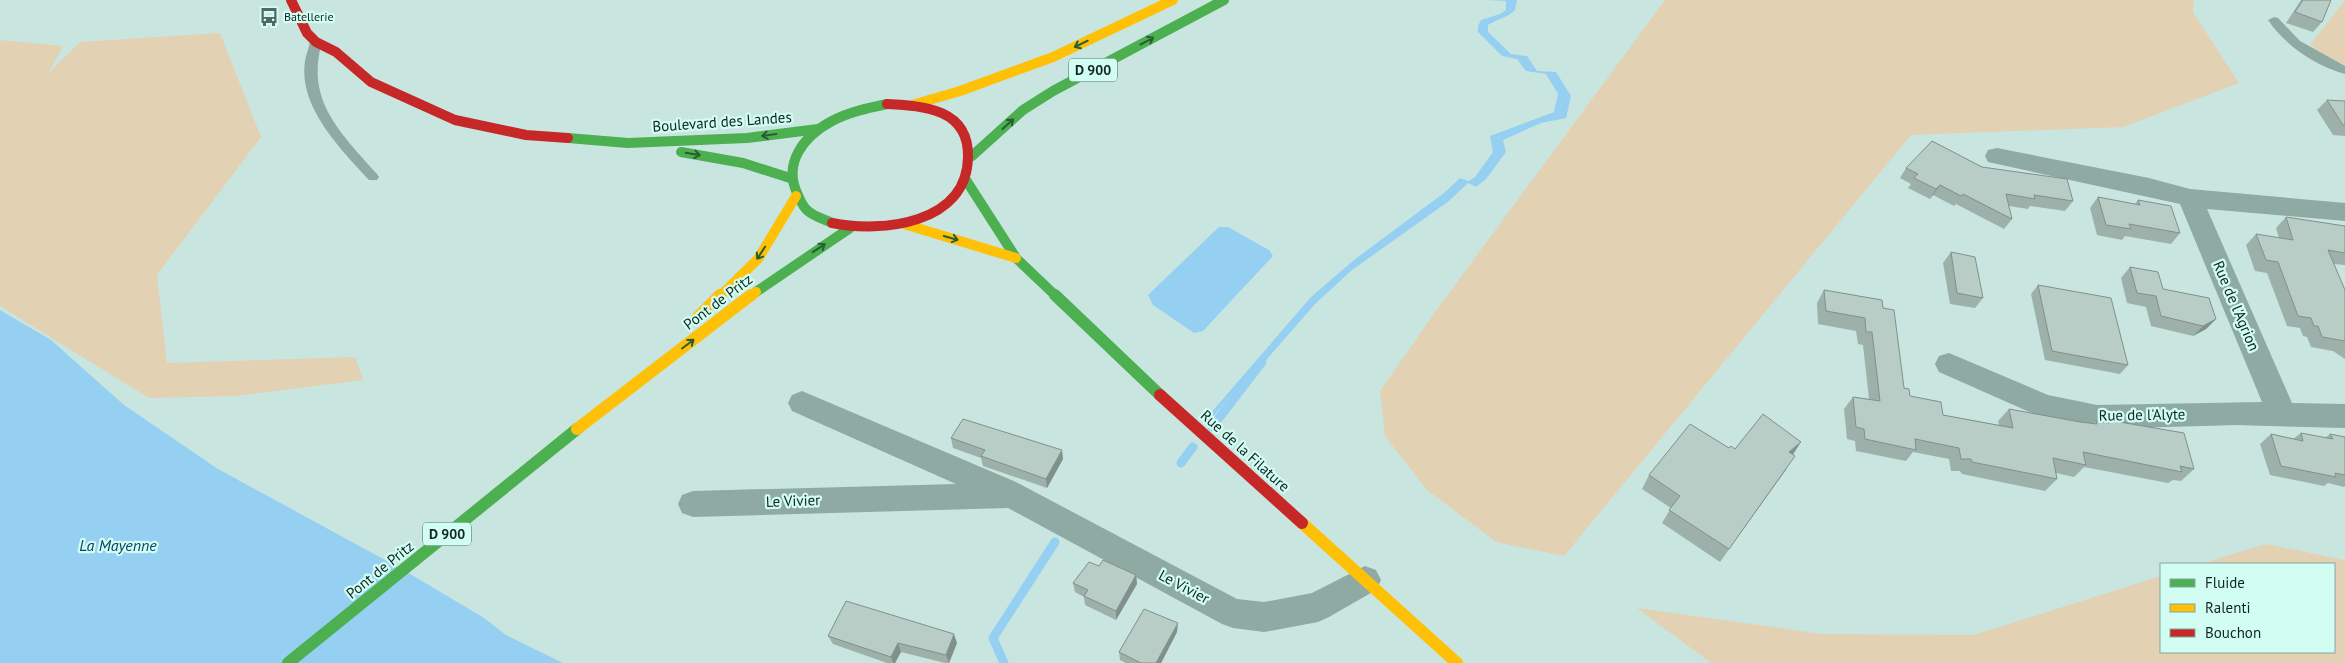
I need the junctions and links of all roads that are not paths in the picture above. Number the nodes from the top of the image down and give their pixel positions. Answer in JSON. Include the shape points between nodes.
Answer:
{"nodes":[{"id":1,"x":291,"y":0,"type":"edge"},
{"id":2,"x":1173,"y":0,"type":"edge"},
{"id":3,"x":1224,"y":0,"type":"edge"},
{"id":4,"x":2274,"y":20,"type":"dead end"},
{"id":5,"x":316,"y":42,"type":"junction"},
{"id":6,"x":2345,"y":70,"type":"edge"},
{"id":7,"x":912,"y":105,"type":"junction"},
{"id":8,"x":818,"y":129,"type":"junction"},
{"id":9,"x":628,"y":143,"type":"junction"},
{"id":10,"x":972,"y":156,"type":"junction"},
{"id":11,"x":1997,"y":156,"type":"dead end"},
{"id":12,"x":374,"y":176,"type":"dead end"},
{"id":13,"x":790,"y":178,"type":"junction"},
{"id":14,"x":966,"y":180,"type":"junction"},
{"id":15,"x":796,"y":196,"type":"junction"},
{"id":16,"x":2190,"y":198,"type":"junction"},
{"id":17,"x":2345,"y":212,"type":"edge"},
{"id":18,"x":904,"y":224,"type":"junction"},
{"id":19,"x":850,"y":228,"type":"junction"},
{"id":20,"x":1016,"y":258,"type":"junction"},
{"id":21,"x":1949,"y":364,"type":"dead end"},
{"id":22,"x":802,"y":403,"type":"dead end"},
{"id":23,"x":607,"y":406,"type":"junction"},
{"id":24,"x":2282,"y":414,"type":"junction"},
{"id":25,"x":2345,"y":416,"type":"edge"},
{"id":26,"x":1012,"y":495,"type":"junction"},
{"id":27,"x":693,"y":504,"type":"dead end"},
{"id":28,"x":1365,"y":580,"type":"junction"},
{"id":29,"x":288,"y":663,"type":"edge"},
{"id":30,"x":1457,"y":663,"type":"edge"}],
"edges":[{"from":1,"to":5,"type":"main road","name":"Boulevard des Landes","via":[[306,33]]},
{"from":2,"to":7,"type":"main road","number":"D 900","one_way":true,"via":[[1053,57]]},
{"from":10,"to":3,"type":"main road","number":"D 900","one_way":true,"via":[[1023,110],[1053,91]]},
{"from":4,"to":6,"type":"lane","via":[[2280,30],[2303,47]]},
{"from":5,"to":9,"type":"main road","name":"Boulevard des Landes","via":[[336,52],[371,82],[455,120],[526,135]]},
{"from":5,"to":12,"type":"lane","via":[[310,56],[310,85],[332,129]]},
{"from":7,"to":8,"type":"main road","via":[[862,108],[838,116]]},
{"from":7,"to":10,"type":"main road","via":[[936,112],[955,123],[968,138]]},
{"from":8,"to":9,"type":"main road","name":"Boulevard des Landes","one_way":true,"via":[[747,138]]},
{"from":8,"to":13,"type":"main road","via":[[802,144],[793,160]]},
{"from":9,"to":13,"type":"main road","name":"Boulevard des Landes","one_way":true,"via":[[743,163]]},
{"from":10,"to":14,"type":"main road"},
{"from":11,"to":16,"type":"street"},
{"from":13,"to":15,"type":"main road"},
{"from":14,"to":18,"type":"main road","via":[[952,198],[931,214]]},
{"from":14,"to":20,"type":"main road","name":"Rue de la Filature"},
{"from":15,"to":19,"type":"main road","via":[[808,210],[827,221]]},
{"from":15,"to":23,"type":"main road","name":"Pont de Pritz","number":"D 900","one_way":true,"via":[[758,258]]},
{"from":16,"to":17,"type":"street"},
{"from":16,"to":24,"type":"street","name":"Rue de l'Agrion"},
{"from":18,"to":19,"type":"main road","via":[[877,229]]},
{"from":18,"to":20,"type":"main road","name":"Rue de la Filature","one_way":true},
{"from":23,"to":19,"type":"main road","name":"Pont de Pritz","number":"D 900","one_way":true,"via":[[771,280]]},
{"from":20,"to":28,"type":"main road","name":"Rue de la Filature","via":[[1150,386]]},
{"from":21,"to":24,"type":"street","name":"Rue de l'Alyte","via":[[2044,406],[2097,417]]},
{"from":22,"to":26,"type":"street","name":"Le Vivier"},
{"from":23,"to":29,"type":"main road","name":"Pont de Pritz","number":"D 900"},
{"from":24,"to":25,"type":"street","name":"Rue de l'Alyte"},
{"from":26,"to":27,"type":"street","name":"Le Vivier"},
{"from":26,"to":28,"type":"street","name":"Le Vivier","via":[[1233,613],[1264,617],[1318,607]]},
{"from":28,"to":30,"type":"main road","name":"Rue de la Filature"}]}
